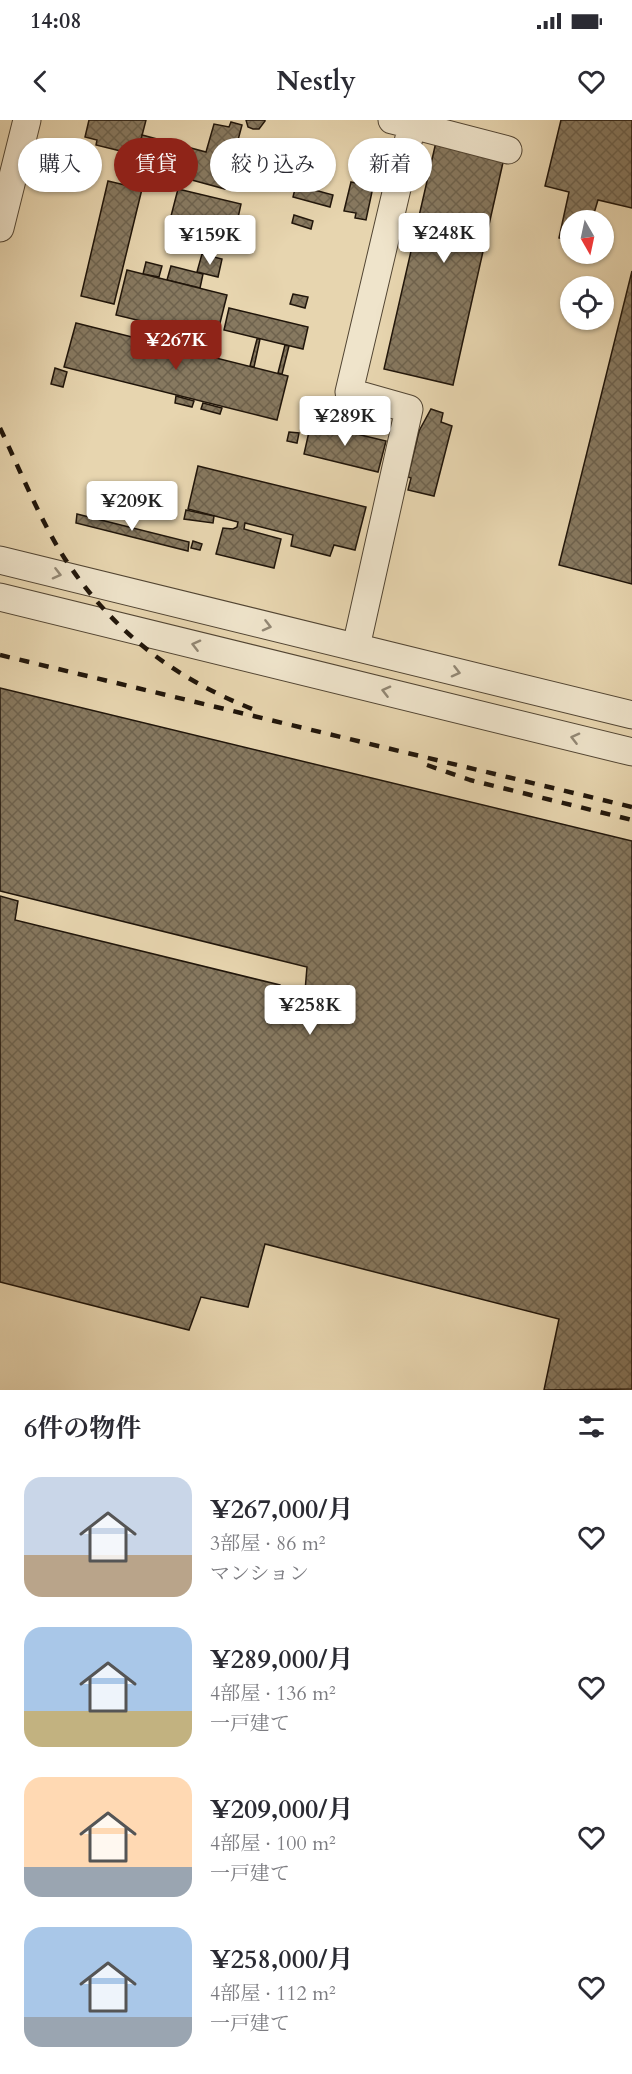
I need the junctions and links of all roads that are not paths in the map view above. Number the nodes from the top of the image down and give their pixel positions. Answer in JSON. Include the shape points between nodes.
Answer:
{"nodes":[{"id":1,"x":27,"y":120,"type":"edge"},
{"id":2,"x":402,"y":122,"type":"edge"},
{"id":3,"x":507,"y":150,"type":"dead end"},
{"id":4,"x":0,"y":228,"type":"edge"},
{"id":5,"x":0,"y":560,"type":"edge"},
{"id":6,"x":2,"y":597,"type":"edge"},
{"id":7,"x":356,"y":647,"type":"junction"},
{"id":8,"x":632,"y":715,"type":"edge"},
{"id":9,"x":632,"y":752,"type":"edge"}],
"edges":[{"from":1,"to":4,"type":"lane"},
{"from":2,"to":3,"type":"lane"},
{"from":2,"to":7,"type":"lane","via":[[349,392],[409,409]]},
{"from":5,"to":7,"type":"lane","one_way":true},
{"from":9,"to":6,"type":"lane","one_way":true},
{"from":7,"to":8,"type":"lane","one_way":true}]}
